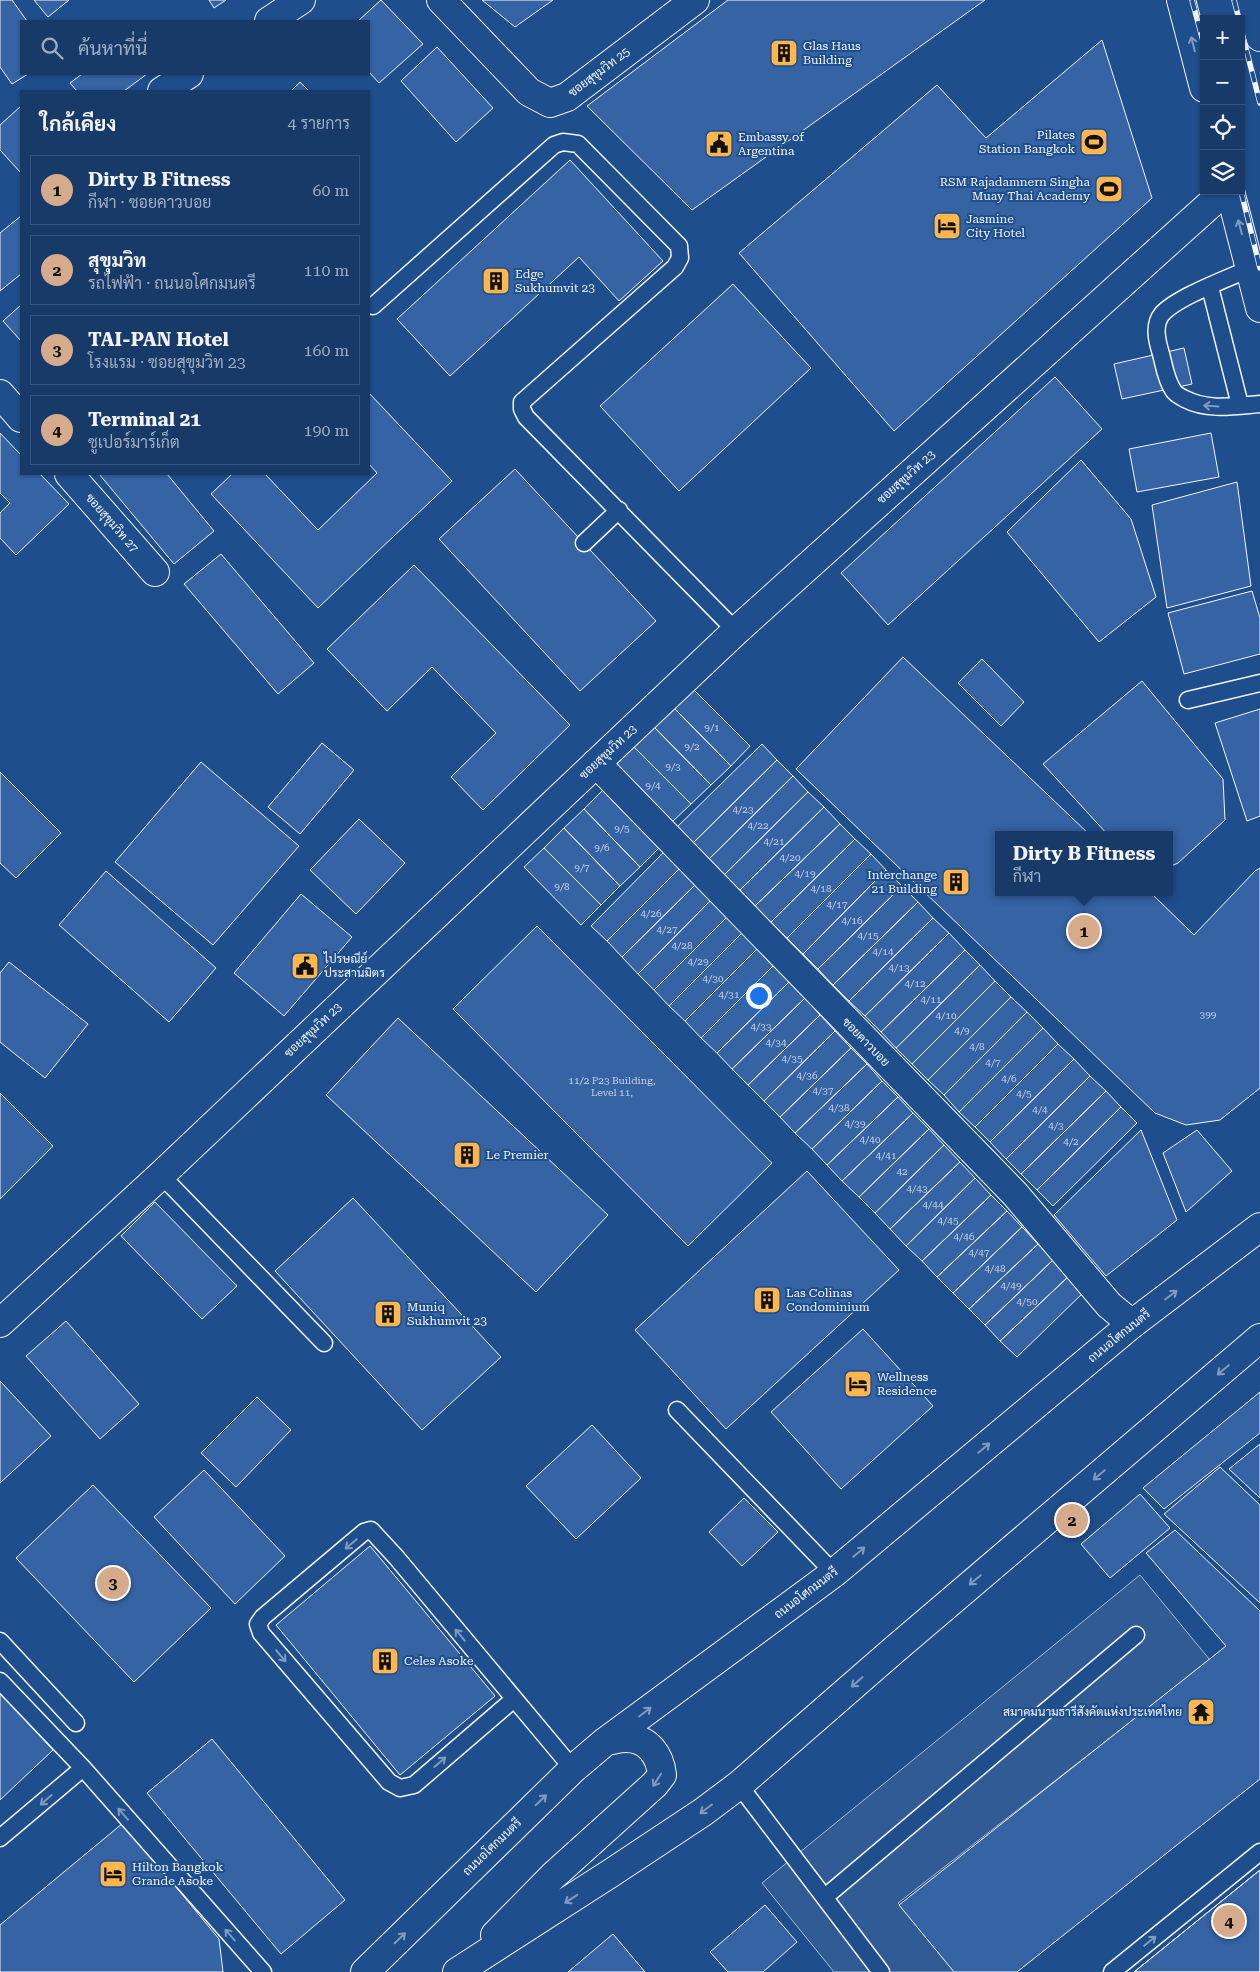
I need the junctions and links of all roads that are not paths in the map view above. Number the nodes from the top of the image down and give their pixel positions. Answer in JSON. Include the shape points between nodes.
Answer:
{"nodes":[{"id":1,"x":301,"y":0,"type":"edge"},
{"id":2,"x":441,"y":0,"type":"edge"},
{"id":3,"x":696,"y":0,"type":"edge"},
{"id":4,"x":1181,"y":0,"type":"edge"},
{"id":5,"x":1254,"y":2,"type":"edge"},
{"id":6,"x":271,"y":20,"type":"edge"},
{"id":7,"x":1260,"y":37,"type":"edge"},
{"id":8,"x":1200,"y":73,"type":"edge"},
{"id":9,"x":187,"y":75,"type":"edge"},
{"id":10,"x":164,"y":90,"type":"edge"},
{"id":11,"x":1221,"y":195,"type":"edge"},
{"id":12,"x":1231,"y":195,"type":"edge"},
{"id":13,"x":1250,"y":268,"type":"junction"},
{"id":14,"x":1210,"y":287,"type":"junction"},
{"id":15,"x":373,"y":306,"type":"dead end"},
{"id":16,"x":1260,"y":308,"type":"edge"},
{"id":17,"x":0,"y":394,"type":"edge"},
{"id":18,"x":1260,"y":404,"type":"edge"},
{"id":19,"x":1240,"y":405,"type":"junction"},
{"id":20,"x":20,"y":417,"type":"edge"},
{"id":21,"x":70,"y":475,"type":"edge"},
{"id":22,"x":620,"y":510,"type":"junction"},
{"id":23,"x":584,"y":543,"type":"dead end"},
{"id":24,"x":155,"y":572,"type":"dead end"},
{"id":25,"x":736,"y":631,"type":"junction"},
{"id":26,"x":1260,"y":683,"type":"edge"},
{"id":27,"x":1188,"y":700,"type":"dead end"},
{"id":28,"x":596,"y":763,"type":"junction"},
{"id":29,"x":161,"y":1174,"type":"junction"},
{"id":30,"x":1260,"y":1227,"type":"edge"},
{"id":31,"x":0,"y":1323,"type":"edge"},
{"id":32,"x":1132,"y":1324,"type":"junction"},
{"id":33,"x":1260,"y":1338,"type":"edge"},
{"id":34,"x":324,"y":1343,"type":"dead end"},
{"id":35,"x":677,"y":1410,"type":"dead end"},
{"id":36,"x":834,"y":1572,"type":"junction"},
{"id":37,"x":1136,"y":1635,"type":"dead end"},
{"id":38,"x":0,"y":1641,"type":"edge"},
{"id":39,"x":0,"y":1681,"type":"edge"},
{"id":40,"x":514,"y":1699,"type":"junction"},
{"id":41,"x":76,"y":1723,"type":"dead end"},
{"id":42,"x":606,"y":1741,"type":"junction"},
{"id":43,"x":83,"y":1768,"type":"junction"},
{"id":44,"x":573,"y":1770,"type":"junction"},
{"id":45,"x":738,"y":1784,"type":"junction"},
{"id":46,"x":0,"y":1838,"type":"edge"},
{"id":47,"x":1260,"y":1852,"type":"edge"},
{"id":48,"x":824,"y":1897,"type":"junction"},
{"id":49,"x":460,"y":1970,"type":"edge"},
{"id":50,"x":263,"y":1972,"type":"edge"},
{"id":51,"x":365,"y":1972,"type":"edge"},
{"id":52,"x":881,"y":1972,"type":"edge"},
{"id":53,"x":1112,"y":1972,"type":"edge"}],
"edges":[{"from":1,"to":6,"type":"street"},
{"from":2,"to":3,"type":"street","name":"ซอยสุขุมวิท 25","via":[[529,92],[550,103],[568,96]]},
{"from":8,"to":4,"type":"street","one_way":true},
{"from":5,"to":7,"type":"street"},
{"from":9,"to":10,"type":"street"},
{"from":11,"to":25,"type":"street","name":"ซอยสุขุมวิท 23"},
{"from":13,"to":12,"type":"street","one_way":true},
{"from":13,"to":14,"type":"lane"},
{"from":13,"to":16,"type":"street"},
{"from":14,"to":19,"type":"lane"},
{"from":19,"to":14,"type":"lane","one_way":true,"via":[[1211,407],[1180,396],[1173,391],[1160,350],[1156,328],[1164,312]]},
{"from":15,"to":22,"type":"lane","via":[[554,145],[563,142],[578,144],[679,246],[680,258],[675,267],[522,402],[526,417]]},
{"from":17,"to":20,"type":"street"},
{"from":18,"to":19,"type":"lane"},
{"from":21,"to":24,"type":"street","name":"ซอยสุขุมวิท 27"},
{"from":22,"to":23,"type":"lane"},
{"from":22,"to":25,"type":"lane"},
{"from":25,"to":28,"type":"street","name":"ซอยสุขุมวิท 23"},
{"from":26,"to":27,"type":"lane"},
{"from":28,"to":29,"type":"street","name":"ซอยสุขุมวิท 23"},
{"from":28,"to":32,"type":"street","name":"ซอยคาวบอย","via":[[1015,1194],[1109,1305]]},
{"from":29,"to":31,"type":"street","name":"ซอยสุขุมวิท 23"},
{"from":29,"to":34,"type":"lane"},
{"from":32,"to":30,"type":"street","name":"ถนนอโศกมนตรี","one_way":true},
{"from":36,"to":32,"type":"street","name":"ถนนอโศกมนตรี","one_way":true},
{"from":33,"to":45,"type":"street","one_way":true},
{"from":35,"to":36,"type":"lane"},
{"from":42,"to":36,"type":"street","name":"ถนนอโศกมนตรี","one_way":true},
{"from":37,"to":48,"type":"lane"},
{"from":38,"to":41,"type":"lane"},
{"from":39,"to":43,"type":"lane"},
{"from":40,"to":40,"type":"lane","one_way":true,"via":[[371,1530],[364,1532],[258,1624],[261,1633],[388,1782],[400,1788],[414,1785]]},
{"from":40,"to":44,"type":"lane"},
{"from":42,"to":44,"type":"street","name":"ถนนอโศกมนตรี"},
{"from":42,"to":49,"type":"street","one_way":true,"via":[[627,1738],[642,1741],[653,1749],[662,1774],[655,1784],[553,1876]]},
{"from":43,"to":46,"type":"lane","one_way":true},
{"from":50,"to":43,"type":"lane","one_way":true},
{"from":51,"to":44,"type":"street","name":"ถนนอโศกมนตรี","one_way":true},
{"from":45,"to":48,"type":"lane"},
{"from":45,"to":49,"type":"street","one_way":true,"via":[[703,1812]]},
{"from":53,"to":47,"type":"lane","one_way":true},
{"from":48,"to":52,"type":"lane"}]}
